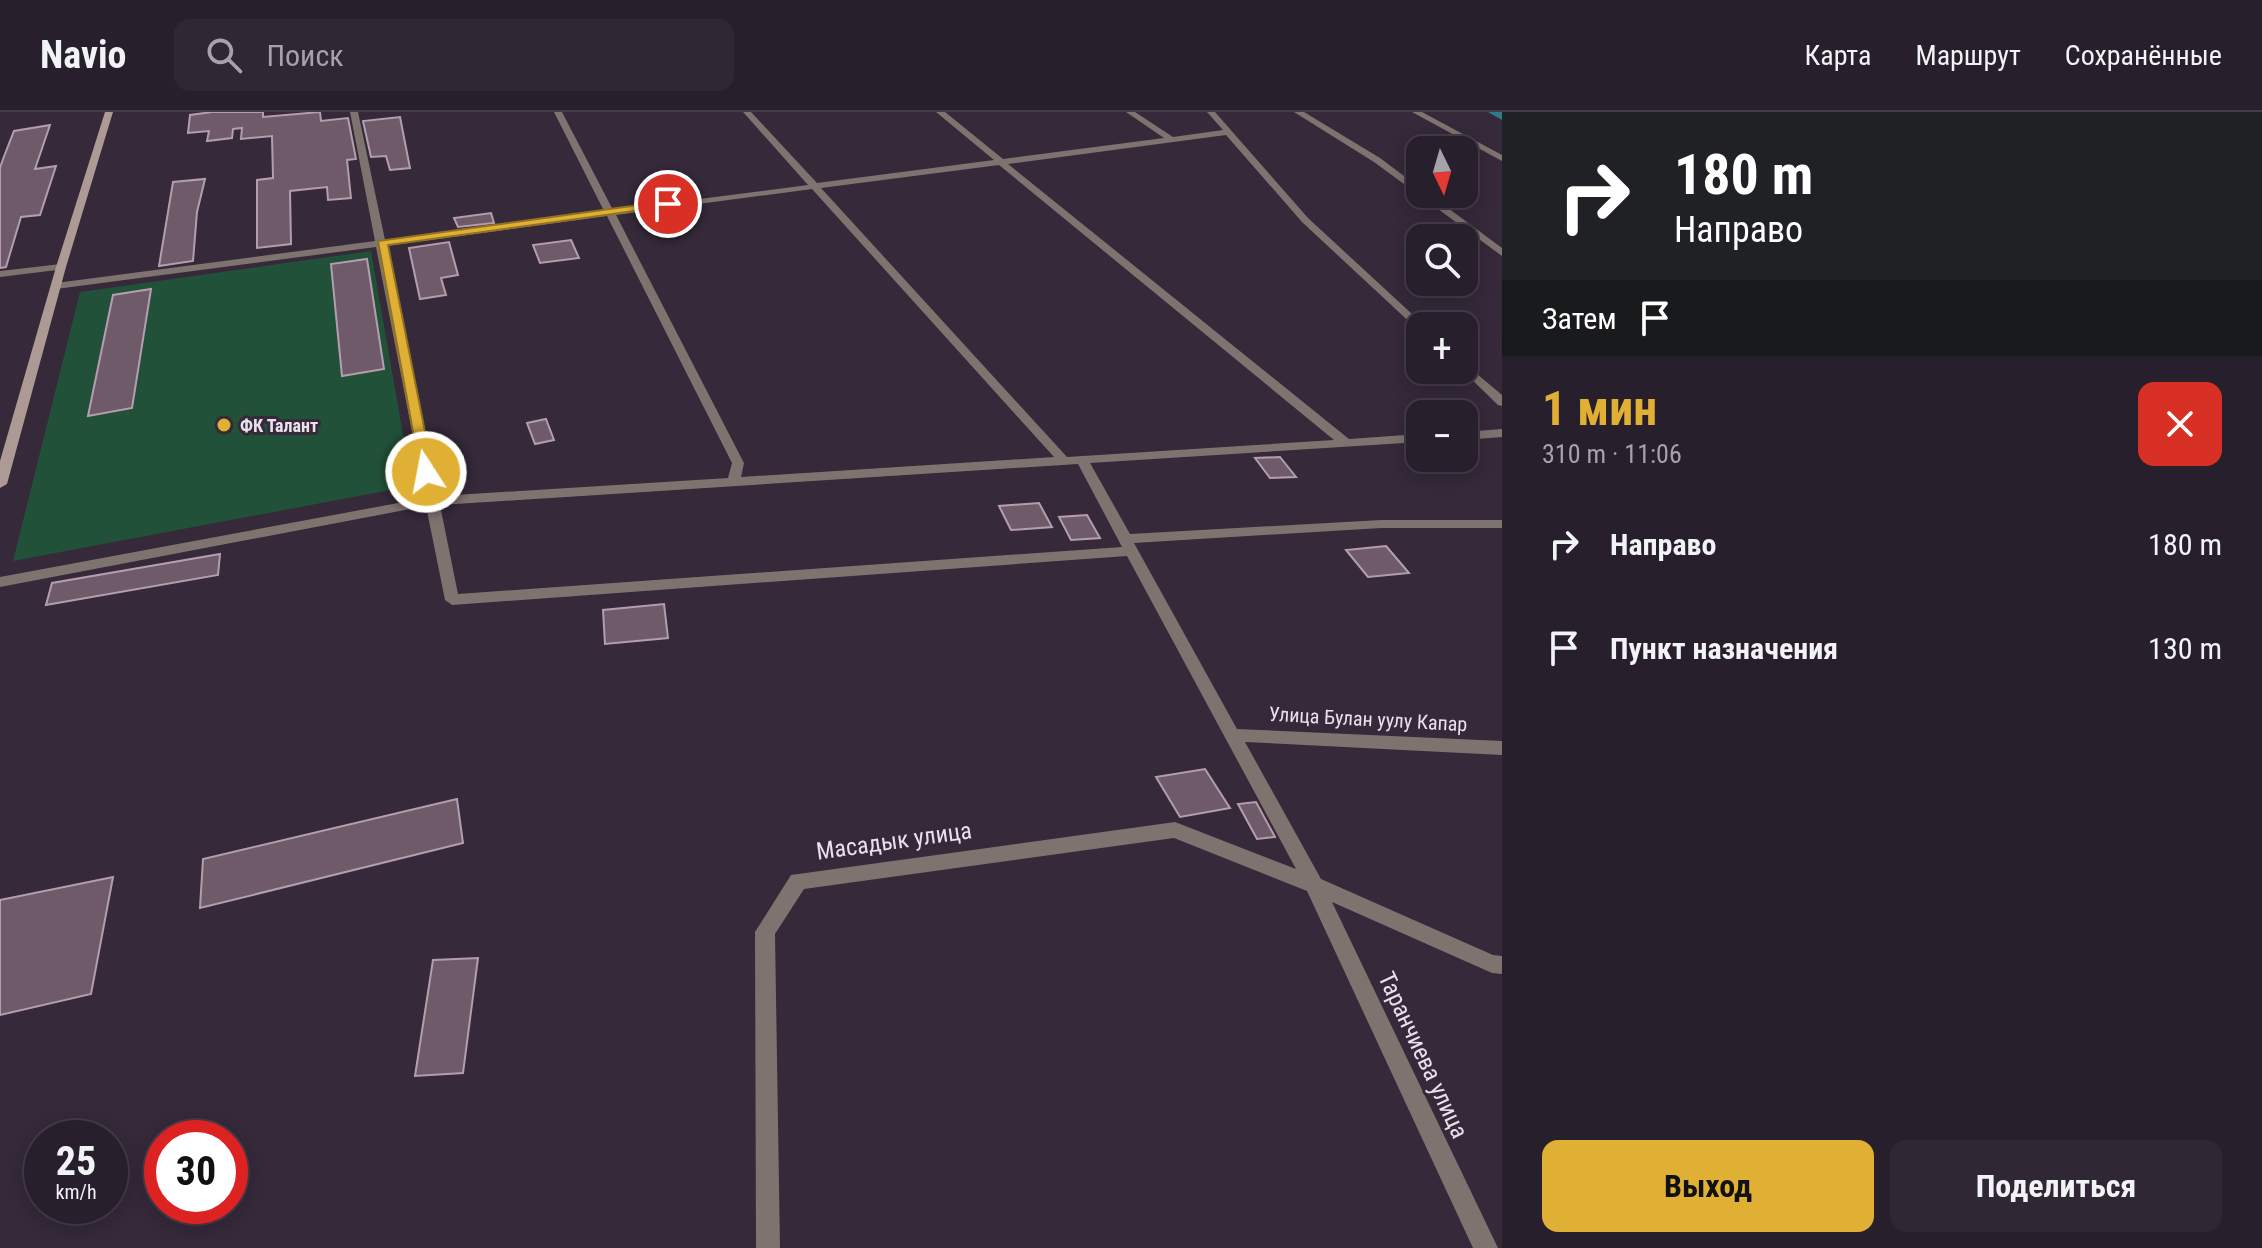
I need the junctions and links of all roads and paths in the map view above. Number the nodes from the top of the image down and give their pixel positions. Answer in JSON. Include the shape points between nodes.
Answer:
{"nodes":[{"id":1,"x":109,"y":112,"type":"edge"},
{"id":2,"x":354,"y":112,"type":"edge"},
{"id":3,"x":558,"y":112,"type":"edge"},
{"id":4,"x":747,"y":112,"type":"edge"},
{"id":5,"x":940,"y":112,"type":"edge"},
{"id":6,"x":1130,"y":112,"type":"edge"},
{"id":7,"x":1211,"y":112,"type":"edge"},
{"id":8,"x":1298,"y":112,"type":"edge"},
{"id":9,"x":1416,"y":112,"type":"edge"},
{"id":10,"x":1229,"y":132,"type":"junction"},
{"id":11,"x":1171,"y":139,"type":"junction"},
{"id":12,"x":1502,"y":158,"type":"edge"},
{"id":13,"x":1004,"y":161,"type":"junction"},
{"id":14,"x":1406,"y":181,"type":"edge"},
{"id":15,"x":812,"y":185,"type":"junction"},
{"id":16,"x":1442,"y":208,"type":"edge"},
{"id":17,"x":610,"y":212,"type":"junction"},
{"id":18,"x":382,"y":243,"type":"junction"},
{"id":19,"x":1502,"y":253,"type":"edge"},
{"id":20,"x":61,"y":267,"type":"junction"},
{"id":21,"x":0,"y":274,"type":"edge"},
{"id":22,"x":56,"y":286,"type":"junction"},
{"id":23,"x":1406,"y":313,"type":"edge"},
{"id":24,"x":1478,"y":379,"type":"edge"},
{"id":25,"x":1502,"y":402,"type":"edge"},
{"id":26,"x":1502,"y":433,"type":"edge"},
{"id":27,"x":1478,"y":435,"type":"edge"},
{"id":28,"x":1406,"y":439,"type":"edge"},
{"id":29,"x":1345,"y":442,"type":"junction"},
{"id":30,"x":1081,"y":458,"type":"junction"},
{"id":31,"x":1062,"y":459,"type":"junction"},
{"id":32,"x":734,"y":480,"type":"junction"},
{"id":33,"x":0,"y":484,"type":"edge"},
{"id":34,"x":432,"y":501,"type":"junction"},
{"id":35,"x":1502,"y":524,"type":"edge"},
{"id":36,"x":1129,"y":545,"type":"junction"},
{"id":37,"x":0,"y":582,"type":"edge"},
{"id":38,"x":1232,"y":735,"type":"junction"},
{"id":39,"x":1502,"y":748,"type":"edge"},
{"id":40,"x":1314,"y":885,"type":"junction"},
{"id":41,"x":1502,"y":965,"type":"edge"},
{"id":42,"x":768,"y":1248,"type":"edge"},
{"id":43,"x":1486,"y":1248,"type":"edge"}],
"edges":[{"from":1,"to":20,"type":"main road"},
{"from":2,"to":18,"type":"street"},
{"from":3,"to":17,"type":"street"},
{"from":4,"to":15,"type":"street"},
{"from":5,"to":13,"type":"street"},
{"from":6,"to":11,"type":"street"},
{"from":7,"to":10,"type":"street"},
{"from":8,"to":14,"type":"street"},
{"from":9,"to":12,"type":"street"},
{"from":10,"to":11,"type":"street"},
{"from":10,"to":23,"type":"street","via":[[1305,220]]},
{"from":11,"to":13,"type":"street"},
{"from":13,"to":15,"type":"street"},
{"from":13,"to":29,"type":"street"},
{"from":15,"to":17,"type":"street"},
{"from":15,"to":31,"type":"street"},
{"from":16,"to":19,"type":"street"},
{"from":17,"to":18,"type":"street"},
{"from":17,"to":32,"type":"street","via":[[738,463]]},
{"from":18,"to":22,"type":"street"},
{"from":18,"to":34,"type":"street"},
{"from":20,"to":21,"type":"street"},
{"from":20,"to":22,"type":"main road"},
{"from":22,"to":33,"type":"main road"},
{"from":24,"to":25,"type":"street"},
{"from":26,"to":27,"type":"street"},
{"from":28,"to":29,"type":"street"},
{"from":29,"to":30,"type":"street"},
{"from":30,"to":31,"type":"street"},
{"from":30,"to":36,"type":"street","name":"Таранчиева улица"},
{"from":31,"to":32,"type":"street"},
{"from":32,"to":34,"type":"street"},
{"from":34,"to":36,"type":"street","via":[[452,600]]},
{"from":34,"to":37,"type":"street"},
{"from":35,"to":36,"type":"street","via":[[1381,524]]},
{"from":36,"to":38,"type":"street","name":"Таранчиева улица"},
{"from":38,"to":39,"type":"street","name":"Улица Булан уулу Капар"},
{"from":38,"to":40,"type":"street","name":"Таранчиева улица"},
{"from":40,"to":41,"type":"street","name":"Масадык улица"},
{"from":40,"to":42,"type":"street","name":"Масадык улица","via":[[1175,830],[798,881],[765,932]]},
{"from":40,"to":43,"type":"street","name":"Таранчиева улица"}]}
